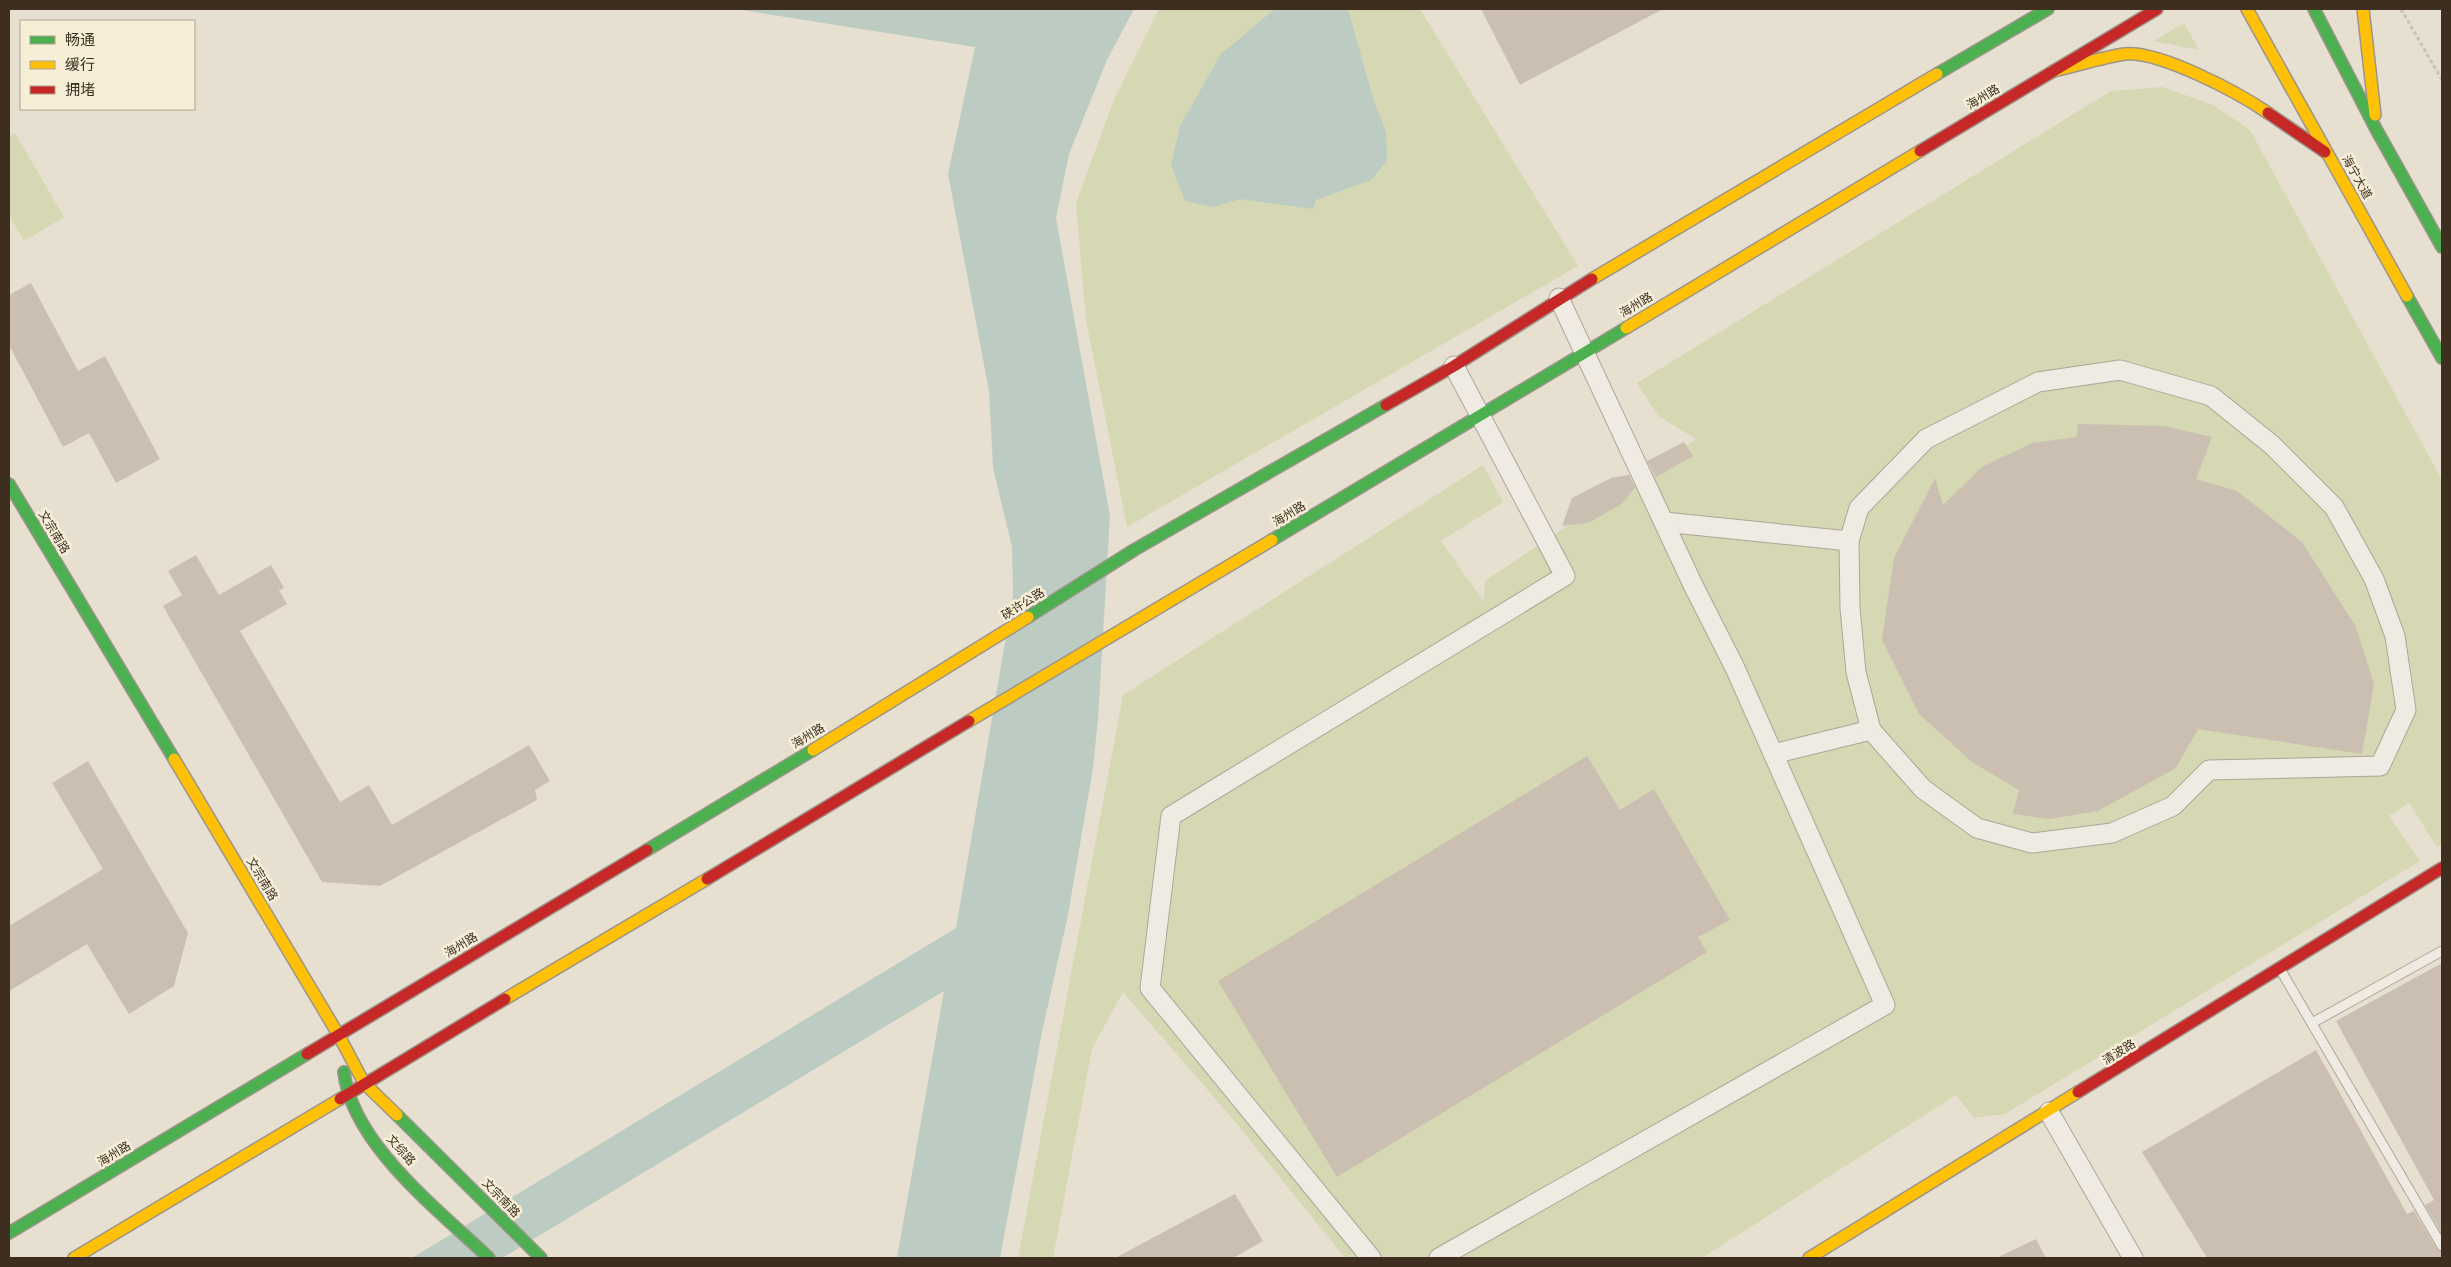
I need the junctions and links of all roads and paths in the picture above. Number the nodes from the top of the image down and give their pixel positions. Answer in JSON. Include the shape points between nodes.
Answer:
{"nodes":[{"id":1,"x":2048,"y":9,"type":"edge"},
{"id":2,"x":2157,"y":9,"type":"edge"},
{"id":3,"x":2247,"y":9,"type":"edge"},
{"id":4,"x":2314,"y":9,"type":"edge"},
{"id":5,"x":2363,"y":9,"type":"edge"},
{"id":6,"x":2401,"y":9,"type":"edge"},
{"id":7,"x":2053,"y":71,"type":"junction"},
{"id":8,"x":2442,"y":80,"type":"edge"},
{"id":9,"x":2376,"y":129,"type":"junction"},
{"id":10,"x":2329,"y":155,"type":"junction"},
{"id":11,"x":2442,"y":247,"type":"edge"},
{"id":12,"x":1559,"y":298,"type":"junction"},
{"id":13,"x":1586,"y":352,"type":"junction"},
{"id":14,"x":2442,"y":358,"type":"edge"},
{"id":15,"x":1454,"y":366,"type":"junction"},
{"id":16,"x":1479,"y":416,"type":"junction"},
{"id":17,"x":9,"y":484,"type":"edge"},
{"id":18,"x":1664,"y":522,"type":"junction"},
{"id":19,"x":1849,"y":541,"type":"junction"},
{"id":20,"x":927,"y":681,"type":"joint"},
{"id":21,"x":1871,"y":730,"type":"junction"},
{"id":22,"x":1773,"y":754,"type":"junction"},
{"id":23,"x":1674,"y":836,"type":"dead end"},
{"id":24,"x":1648,"y":839,"type":"dead end"},
{"id":25,"x":2442,"y":868,"type":"edge"},
{"id":26,"x":1691,"y":875,"type":"dead end"},
{"id":27,"x":1686,"y":899,"type":"dead end"},
{"id":28,"x":2442,"y":951,"type":"edge"},
{"id":29,"x":2280,"y":968,"type":"junction"},
{"id":30,"x":2312,"y":1022,"type":"junction"},
{"id":31,"x":338,"y":1034,"type":"junction"},
{"id":32,"x":364,"y":1083,"type":"junction"},
{"id":33,"x":347,"y":1093,"type":"junction"},
{"id":34,"x":2049,"y":1112,"type":"junction"},
{"id":35,"x":9,"y":1233,"type":"edge"},
{"id":36,"x":2442,"y":1246,"type":"edge"},
{"id":37,"x":538,"y":1256,"type":"edge"},
{"id":38,"x":74,"y":1258,"type":"edge"},
{"id":39,"x":489,"y":1258,"type":"edge"},
{"id":40,"x":1371,"y":1258,"type":"edge"},
{"id":41,"x":1440,"y":1258,"type":"edge"},
{"id":42,"x":1809,"y":1258,"type":"edge"},
{"id":43,"x":2133,"y":1258,"type":"edge"}],
"edges":[{"from":1,"to":12,"type":"main road"},
{"from":2,"to":7,"type":"main road","name":"海州路"},
{"from":3,"to":10,"type":"main road","name":"海宁大道"},
{"from":4,"to":9,"type":"main road"},
{"from":5,"to":9,"type":"main road"},
{"from":6,"to":8,"type":"path"},
{"from":7,"to":10,"type":"main road","via":[[2126,54],[2169,62],[2260,108]]},
{"from":7,"to":13,"type":"main road","name":"海州路"},
{"from":9,"to":11,"type":"main road"},
{"from":10,"to":14,"type":"main road","name":"海宁大道"},
{"from":12,"to":13,"type":"street"},
{"from":12,"to":15,"type":"main road"},
{"from":13,"to":16,"type":"main road","name":"海州路"},
{"from":13,"to":18,"type":"street"},
{"from":15,"to":16,"type":"street"},
{"from":15,"to":20,"type":"main road","name":"硖许公路","via":[[1134,550]]},
{"from":16,"to":32,"type":"main road","name":"海州路"},
{"from":16,"to":40,"type":"street","via":[[1564,576],[1171,816],[1150,988]]},
{"from":17,"to":31,"type":"main road","name":"文宗南路"},
{"from":18,"to":19,"type":"street"},
{"from":18,"to":22,"type":"street"},
{"from":19,"to":21,"type":"street","via":[[1850,608],[1856,672]]},
{"from":19,"to":21,"type":"street","via":[[1858,508],[1926,439],[2038,382],[2120,370],[2211,396],[2272,446],[2334,507],[2374,579],[2395,636],[2406,710],[2380,766],[2208,770],[2173,806],[2112,833],[2032,843],[1977,828],[1923,789]]},
{"from":20,"to":31,"type":"main road","name":"海州路"},
{"from":21,"to":22,"type":"street"},
{"from":22,"to":41,"type":"street","via":[[1884,1004]]},
{"from":23,"to":24,"type":"path","via":[[1650,799],[1632,811]]},
{"from":25,"to":29,"type":"main road","name":"清波路"},
{"from":26,"to":27,"type":"path","via":[[1715,917],[1700,925]]},
{"from":28,"to":30,"type":"lane"},
{"from":29,"to":30,"type":"lane"},
{"from":29,"to":34,"type":"main road","name":"清波路"},
{"from":30,"to":36,"type":"lane"},
{"from":31,"to":32,"type":"main road","name":"文宗南路"},
{"from":31,"to":33,"type":"main road","name":"文综路"},
{"from":31,"to":35,"type":"main road","name":"海州路"},
{"from":32,"to":33,"type":"main road"},
{"from":32,"to":37,"type":"main road","name":"文宗南路"},
{"from":33,"to":38,"type":"main road"},
{"from":33,"to":39,"type":"main road","name":"文综路","via":[[368,1133]]},
{"from":34,"to":42,"type":"main road","name":"清波路"},
{"from":34,"to":43,"type":"street"}]}
